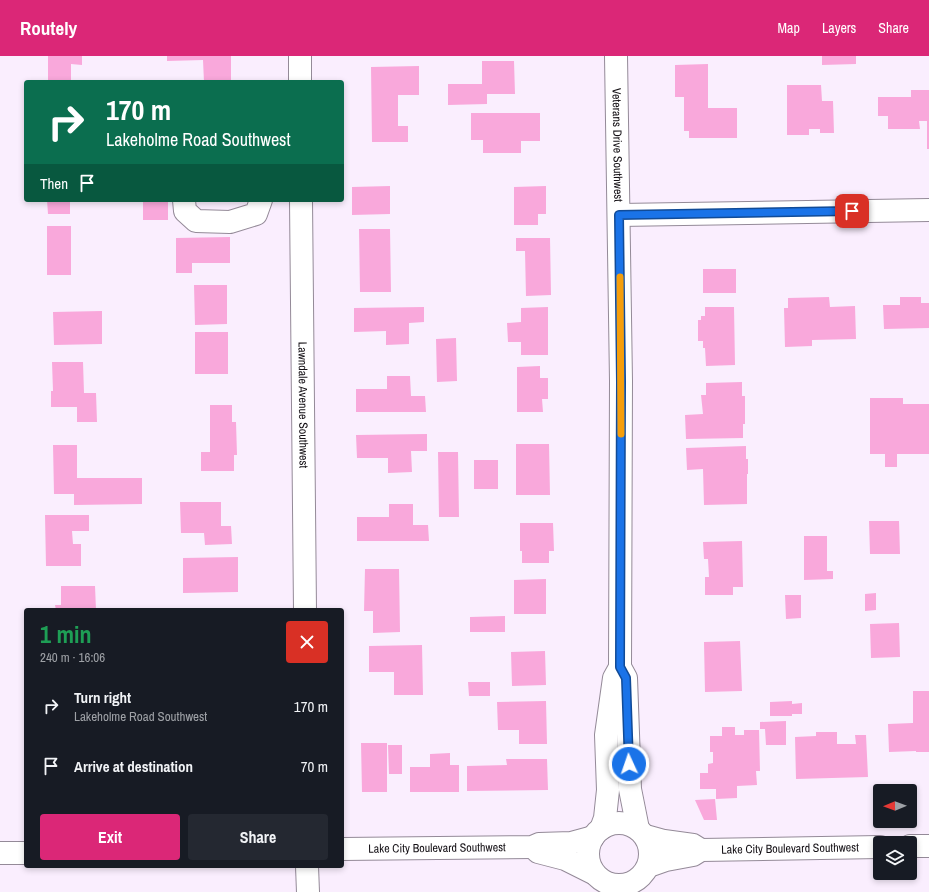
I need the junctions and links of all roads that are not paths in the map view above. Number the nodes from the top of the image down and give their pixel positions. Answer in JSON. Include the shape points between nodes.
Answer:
{"nodes":[{"id":1,"x":300,"y":56,"type":"edge"},
{"id":2,"x":616,"y":56,"type":"edge"},
{"id":3,"x":300,"y":80,"type":"edge"},
{"id":4,"x":184,"y":202,"type":"edge"},
{"id":5,"x":260,"y":202,"type":"edge"},
{"id":6,"x":301,"y":202,"type":"edge"},
{"id":7,"x":929,"y":210,"type":"edge"},
{"id":8,"x":619,"y":215,"type":"junction"},
{"id":9,"x":305,"y":608,"type":"edge"},
{"id":10,"x":620,"y":667,"type":"junction"},
{"id":11,"x":642,"y":832,"type":"junction"},
{"id":12,"x":597,"y":833,"type":"junction"},
{"id":13,"x":917,"y":846,"type":"edge"},
{"id":14,"x":929,"y":846,"type":"edge"},
{"id":15,"x":532,"y":847,"type":"junction"},
{"id":16,"x":873,"y":847,"type":"edge"},
{"id":17,"x":344,"y":849,"type":"edge"},
{"id":18,"x":701,"y":850,"type":"junction"},
{"id":19,"x":24,"y":853,"type":"edge"},
{"id":20,"x":0,"y":854,"type":"edge"},
{"id":21,"x":308,"y":868,"type":"edge"},
{"id":22,"x":641,"y":879,"type":"edge"},
{"id":23,"x":600,"y":882,"type":"edge"},
{"id":24,"x":308,"y":892,"type":"edge"}],
"edges":[{"from":1,"to":3,"type":"street"},
{"from":2,"to":8,"type":"street","name":"Veterans Drive Southwest"},
{"from":4,"to":5,"type":"street","via":[[185,211],[196,221],[230,222],[256,214]]},
{"from":6,"to":9,"type":"street","name":"Lawndale Avenue Southwest"},
{"from":7,"to":8,"type":"street"},
{"from":8,"to":10,"type":"street","name":"Veterans Drive Southwest"},
{"from":10,"to":11,"type":"street","name":"Veterans Drive Southwest","via":[[626,678],[630,789]]},
{"from":10,"to":12,"type":"street","name":"Veterans Drive Southwest","via":[[614,678],[606,735],[607,804]]},
{"from":11,"to":12,"type":"street","via":[[628,824],[619,823],[609,825]]},
{"from":11,"to":18,"type":"street","name":"Lake City Boulevard Southwest","via":[[664,841],[693,844]]},
{"from":11,"to":22,"type":"street","via":[[650,846],[651,857]]},
{"from":12,"to":15,"type":"street","name":"Lake City Boulevard Southwest","via":[[570,843],[539,844]]},
{"from":12,"to":23,"type":"street","via":[[588,854]]},
{"from":13,"to":14,"type":"street"},
{"from":15,"to":17,"type":"street","name":"Lake City Boulevard Southwest"},
{"from":15,"to":23,"type":"street","name":"Lake City Boulevard Southwest","via":[[538,852],[565,859]]},
{"from":16,"to":18,"type":"street","name":"Lake City Boulevard Southwest"},
{"from":18,"to":22,"type":"street","name":"Lake City Boulevard Southwest","via":[[693,855],[666,860]]},
{"from":19,"to":20,"type":"street"},
{"from":21,"to":24,"type":"street"},
{"from":22,"to":23,"type":"street","via":[[621,885]]}]}
